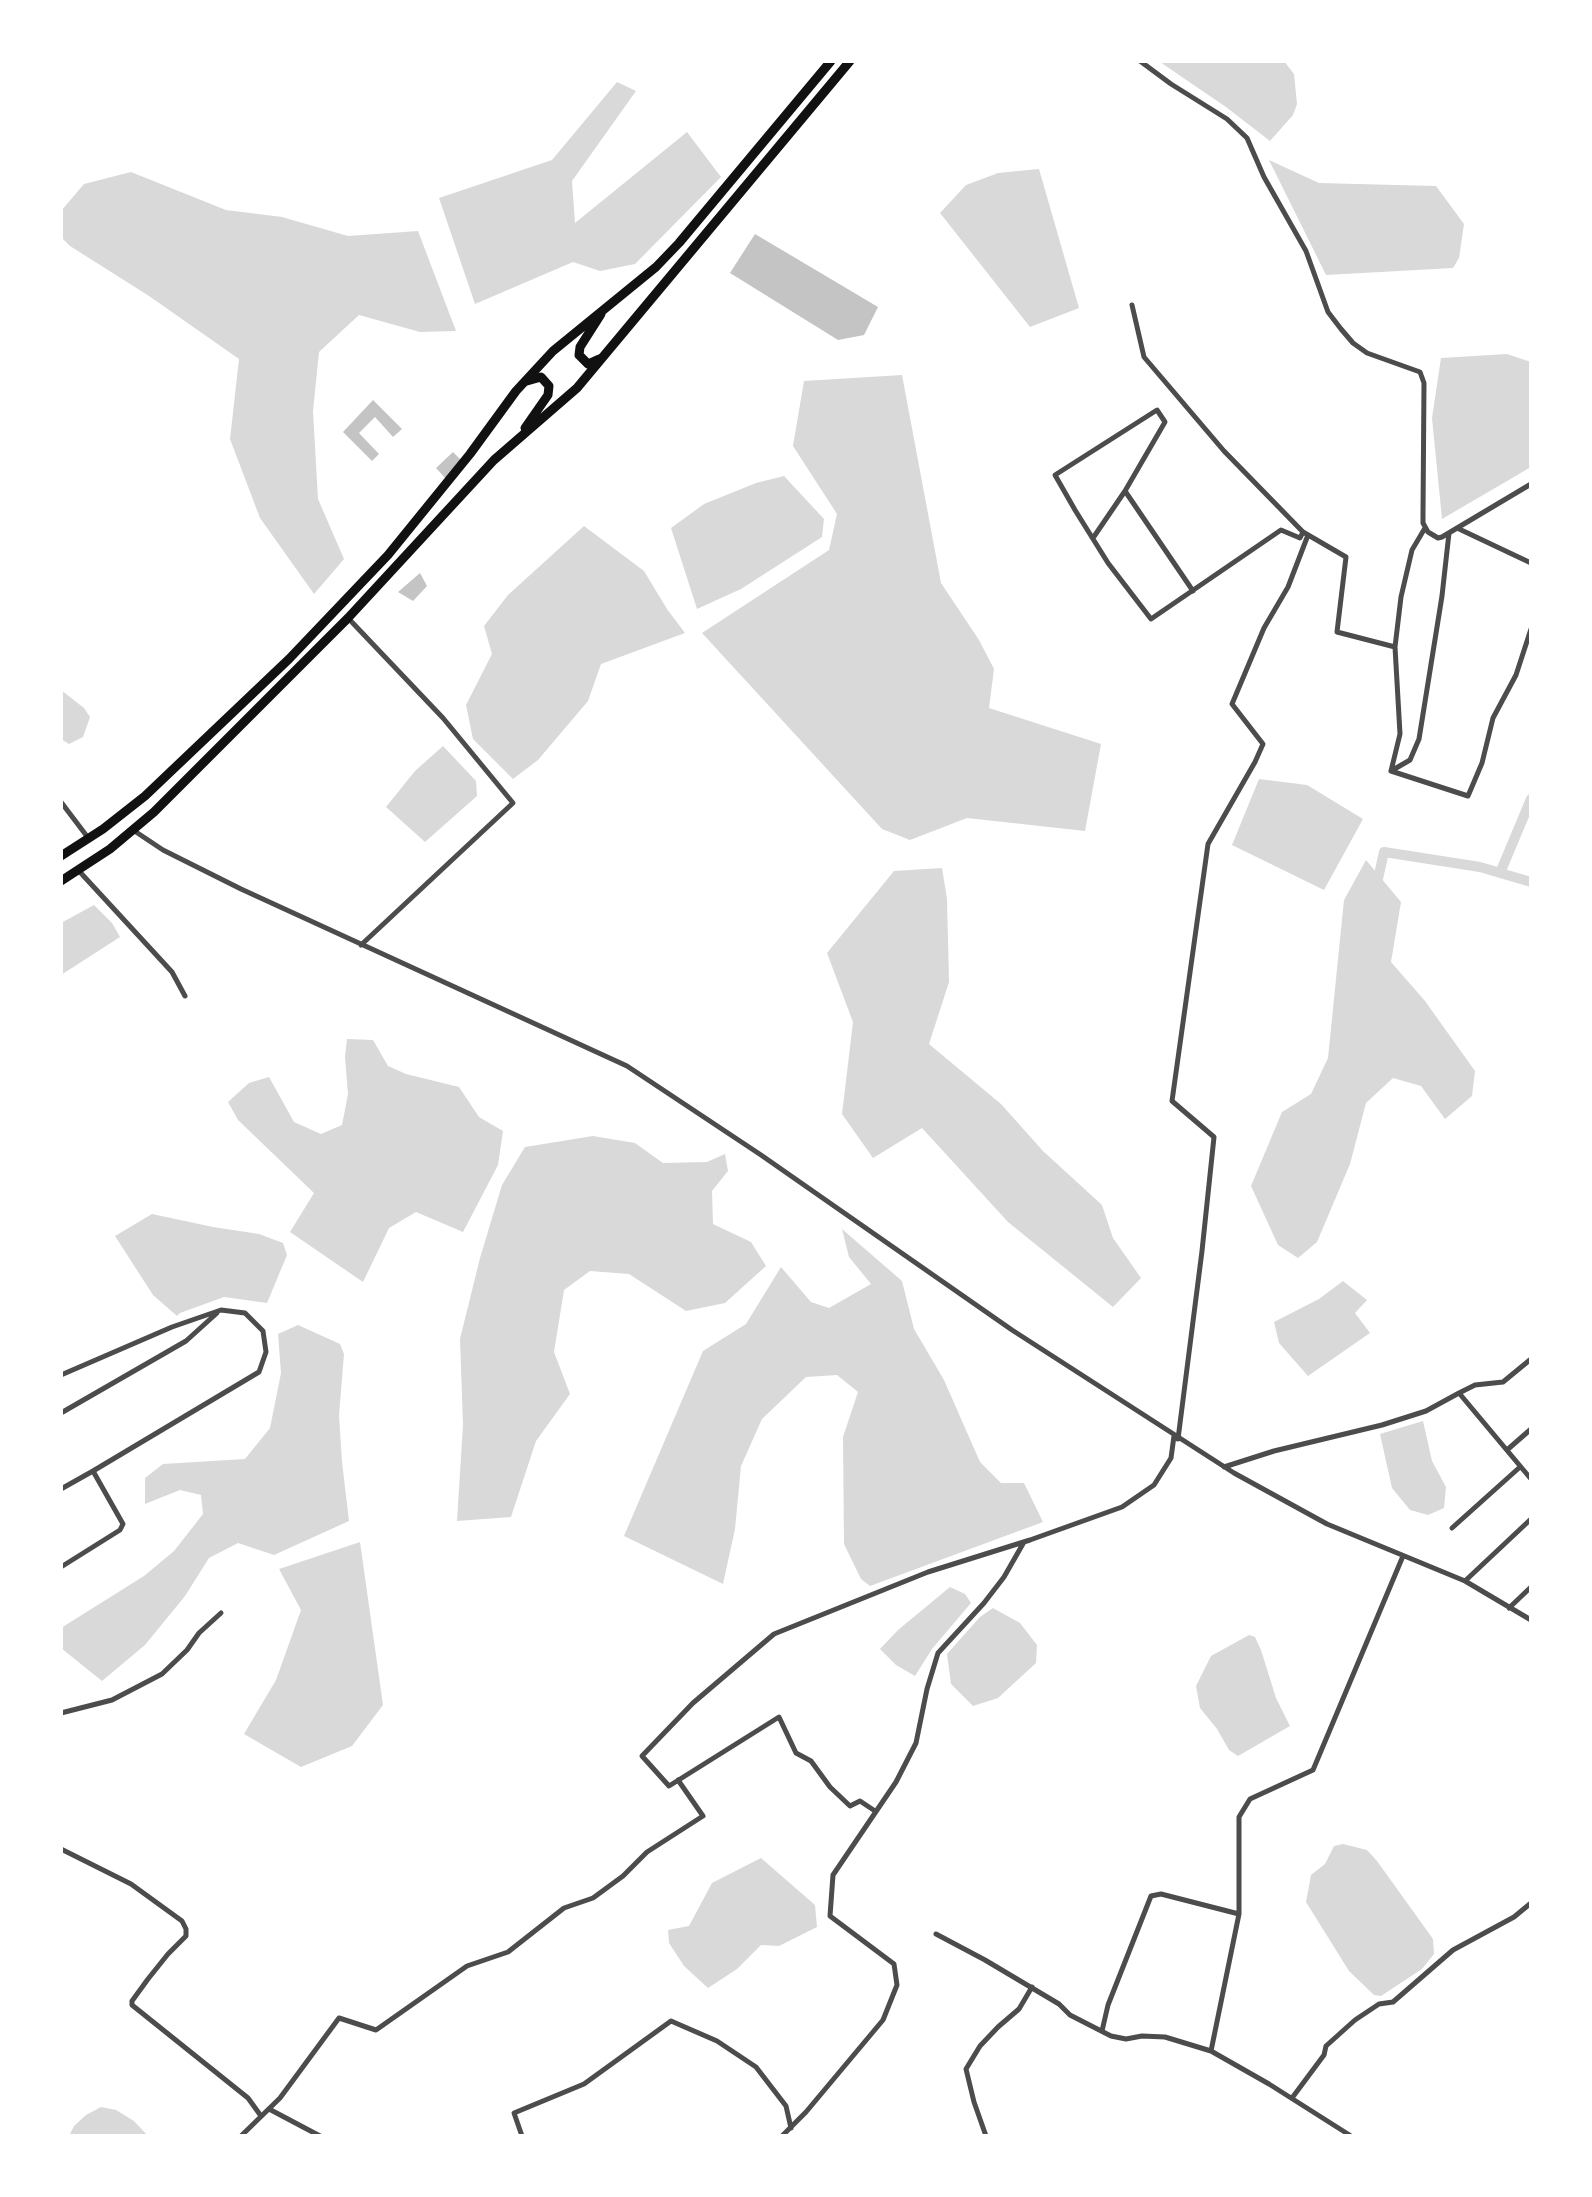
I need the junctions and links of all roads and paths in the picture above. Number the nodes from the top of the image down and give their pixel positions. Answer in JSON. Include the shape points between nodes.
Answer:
{"nodes":[{"id":1,"x":831,"y":61,"type":"edge"},
{"id":2,"x":850,"y":61,"type":"edge"},
{"id":3,"x":1140,"y":61,"type":"edge"},
{"id":4,"x":608,"y":304,"type":"junction"},
{"id":5,"x":1132,"y":305,"type":"dead end"},
{"id":6,"x":606,"y":354,"type":"junction"},
{"id":7,"x":525,"y":381,"type":"junction"},
{"id":8,"x":517,"y":439,"type":"junction"},
{"id":9,"x":1531,"y":484,"type":"edge"},
{"id":10,"x":1125,"y":491,"type":"junction"},
{"id":11,"x":1425,"y":528,"type":"junction"},
{"id":12,"x":1458,"y":528,"type":"junction"},
{"id":13,"x":1306,"y":533,"type":"junction"},
{"id":14,"x":1448,"y":533,"type":"junction"},
{"id":15,"x":1093,"y":538,"type":"junction"},
{"id":16,"x":1531,"y":562,"type":"edge"},
{"id":17,"x":1192,"y":590,"type":"junction"},
{"id":18,"x":348,"y":618,"type":"junction"},
{"id":19,"x":1531,"y":629,"type":"edge"},
{"id":20,"x":1395,"y":646,"type":"junction"},
{"id":21,"x":1391,"y":771,"type":"junction"},
{"id":22,"x":61,"y":802,"type":"edge"},
{"id":23,"x":133,"y":830,"type":"junction"},
{"id":24,"x":89,"y":839,"type":"junction"},
{"id":25,"x":61,"y":856,"type":"edge"},
{"id":26,"x":79,"y":871,"type":"junction"},
{"id":27,"x":61,"y":881,"type":"edge"},
{"id":28,"x":361,"y":945,"type":"junction"},
{"id":29,"x":185,"y":996,"type":"dead end"},
{"id":30,"x":221,"y":1310,"type":"junction"},
{"id":31,"x":1531,"y":1359,"type":"edge"},
{"id":32,"x":61,"y":1375,"type":"edge"},
{"id":33,"x":1459,"y":1393,"type":"junction"},
{"id":34,"x":61,"y":1413,"type":"edge"},
{"id":35,"x":1531,"y":1429,"type":"edge"},
{"id":36,"x":1176,"y":1437,"type":"junction"},
{"id":37,"x":1507,"y":1450,"type":"junction"},
{"id":38,"x":1224,"y":1467,"type":"junction"},
{"id":39,"x":1520,"y":1467,"type":"junction"},
{"id":40,"x":93,"y":1471,"type":"junction"},
{"id":41,"x":61,"y":1479,"type":"edge"},
{"id":42,"x":1531,"y":1479,"type":"edge"},
{"id":43,"x":63,"y":1488,"type":"edge"},
{"id":44,"x":1531,"y":1519,"type":"edge"},
{"id":45,"x":1451,"y":1528,"type":"dead end"},
{"id":46,"x":1024,"y":1542,"type":"junction"},
{"id":47,"x":1403,"y":1556,"type":"junction"},
{"id":48,"x":61,"y":1567,"type":"edge"},
{"id":49,"x":1465,"y":1581,"type":"junction"},
{"id":50,"x":1531,"y":1587,"type":"edge"},
{"id":51,"x":1508,"y":1608,"type":"junction"},
{"id":52,"x":221,"y":1613,"type":"dead end"},
{"id":53,"x":1531,"y":1620,"type":"edge"},
{"id":54,"x":61,"y":1713,"type":"edge"},
{"id":55,"x":678,"y":1780,"type":"junction"},
{"id":56,"x":874,"y":1811,"type":"junction"},
{"id":57,"x":61,"y":1849,"type":"edge"},
{"id":58,"x":1531,"y":1903,"type":"edge"},
{"id":59,"x":1239,"y":1914,"type":"junction"},
{"id":60,"x":936,"y":1934,"type":"dead end"},
{"id":61,"x":1032,"y":1987,"type":"junction"},
{"id":62,"x":1102,"y":2031,"type":"junction"},
{"id":63,"x":1212,"y":2051,"type":"junction"},
{"id":64,"x":1292,"y":2098,"type":"junction"},
{"id":65,"x":269,"y":2109,"type":"junction"},
{"id":66,"x":261,"y":2116,"type":"junction"},
{"id":67,"x":791,"y":2128,"type":"junction"},
{"id":68,"x":243,"y":2135,"type":"edge"},
{"id":69,"x":320,"y":2136,"type":"edge"},
{"id":70,"x":522,"y":2136,"type":"edge"},
{"id":71,"x":782,"y":2136,"type":"edge"},
{"id":72,"x":986,"y":2136,"type":"edge"},
{"id":73,"x":1351,"y":2136,"type":"edge"}],
"edges":[{"from":1,"to":4,"type":"highway","via":[[679,243]]},
{"from":2,"to":6,"type":"highway"},
{"from":3,"to":11,"type":"street","via":[[1227,119],[1247,138],[1268,186],[1306,251],[1328,312],[1347,336],[1367,353],[1420,372],[1424,383]]},
{"from":4,"to":6,"type":"highway","via":[[579,355],[588,364]]},
{"from":4,"to":7,"type":"highway"},
{"from":5,"to":13,"type":"street","via":[[1144,357],[1224,451]]},
{"from":6,"to":8,"type":"highway","via":[[561,404]]},
{"from":7,"to":8,"type":"highway","via":[[541,377],[549,386],[548,395]]},
{"from":7,"to":24,"type":"highway","via":[[388,555],[289,659],[145,796]]},
{"from":8,"to":18,"type":"highway"},
{"from":9,"to":12,"type":"street"},
{"from":10,"to":15,"type":"street"},
{"from":10,"to":15,"type":"street","via":[[1165,422],[1157,410],[1055,475]]},
{"from":10,"to":17,"type":"street"},
{"from":11,"to":14,"type":"street","via":[[1437,538]]},
{"from":11,"to":20,"type":"street","via":[[1412,550]]},
{"from":12,"to":14,"type":"street"},
{"from":12,"to":16,"type":"street"},
{"from":13,"to":17,"type":"street","via":[[1300,538],[1281,530]]},
{"from":13,"to":20,"type":"street","via":[[1346,557],[1337,632]]},
{"from":13,"to":36,"type":"street","via":[[1288,587],[1264,628],[1232,704],[1263,744],[1208,844],[1172,1101],[1214,1137]]},
{"from":14,"to":21,"type":"street","via":[[1419,739],[1410,760]]},
{"from":15,"to":17,"type":"street","via":[[1151,619]]},
{"from":18,"to":23,"type":"highway"},
{"from":18,"to":28,"type":"street","via":[[443,718],[513,803]]},
{"from":19,"to":21,"type":"street","via":[[1516,675],[1493,718],[1468,796]]},
{"from":20,"to":21,"type":"street","via":[[1400,734]]},
{"from":22,"to":24,"type":"street"},
{"from":23,"to":26,"type":"highway"},
{"from":23,"to":28,"type":"street","via":[[175,857]]},
{"from":24,"to":25,"type":"highway"},
{"from":26,"to":27,"type":"highway"},
{"from":26,"to":29,"type":"street","via":[[172,972]]},
{"from":28,"to":36,"type":"street","via":[[641,1074]]},
{"from":30,"to":32,"type":"street"},
{"from":30,"to":34,"type":"street","via":[[186,1341]]},
{"from":30,"to":40,"type":"street","via":[[245,1313],[263,1331],[266,1352],[259,1372]]},
{"from":31,"to":33,"type":"street","via":[[1503,1382],[1475,1385]]},
{"from":33,"to":37,"type":"street"},
{"from":33,"to":38,"type":"street","via":[[1426,1411],[1382,1426]]},
{"from":35,"to":37,"type":"street"},
{"from":36,"to":38,"type":"street"},
{"from":36,"to":46,"type":"street","via":[[1171,1458],[1154,1485],[1122,1507]]},
{"from":37,"to":39,"type":"street"},
{"from":38,"to":47,"type":"street","via":[[1327,1524]]},
{"from":39,"to":42,"type":"street"},
{"from":39,"to":45,"type":"street"},
{"from":40,"to":43,"type":"street"},
{"from":40,"to":48,"type":"street","via":[[123,1524]]},
{"from":41,"to":43,"type":"street"},
{"from":44,"to":49,"type":"street"},
{"from":46,"to":55,"type":"street","via":[[928,1572],[774,1634],[693,1703],[642,1756],[668,1786]]},
{"from":46,"to":56,"type":"street","via":[[984,1603],[938,1653],[916,1743]]},
{"from":47,"to":49,"type":"street"},
{"from":47,"to":59,"type":"street","via":[[1313,1770],[1250,1799],[1239,1817]]},
{"from":49,"to":51,"type":"street"},
{"from":50,"to":51,"type":"street"},
{"from":51,"to":53,"type":"street"},
{"from":52,"to":54,"type":"street","via":[[162,1674],[112,1700]]},
{"from":55,"to":56,"type":"street","via":[[779,1717],[796,1753],[811,1761],[830,1787],[850,1806],[860,1801]]},
{"from":55,"to":65,"type":"street","via":[[703,1816],[647,1852],[593,1898],[564,1908],[508,1952],[467,1966],[376,2030],[339,2018]]},
{"from":56,"to":67,"type":"street","via":[[833,1875],[830,1916],[894,1964],[897,1984],[883,2020]]},
{"from":57,"to":66,"type":"street","via":[[131,1884],[182,1921],[186,1936],[154,1971],[132,2005],[248,2098]]},
{"from":58,"to":64,"type":"street","via":[[1453,1950],[1393,2002],[1379,2004],[1355,2020],[1326,2046]]},
{"from":59,"to":62,"type":"street","via":[[1161,1894],[1151,1896]]},
{"from":59,"to":63,"type":"street"},
{"from":60,"to":61,"type":"street"},
{"from":61,"to":62,"type":"street"},
{"from":61,"to":72,"type":"street","via":[[1019,2009],[980,2046],[967,2069]]},
{"from":62,"to":63,"type":"street","via":[[1126,2039],[1165,2037]]},
{"from":63,"to":64,"type":"street"},
{"from":64,"to":73,"type":"street"},
{"from":65,"to":66,"type":"street"},
{"from":65,"to":69,"type":"street"},
{"from":66,"to":68,"type":"street"},
{"from":67,"to":70,"type":"street","via":[[786,2106],[756,2067],[717,2041],[671,2021],[584,2084],[514,2113]]},
{"from":67,"to":71,"type":"street"}]}
